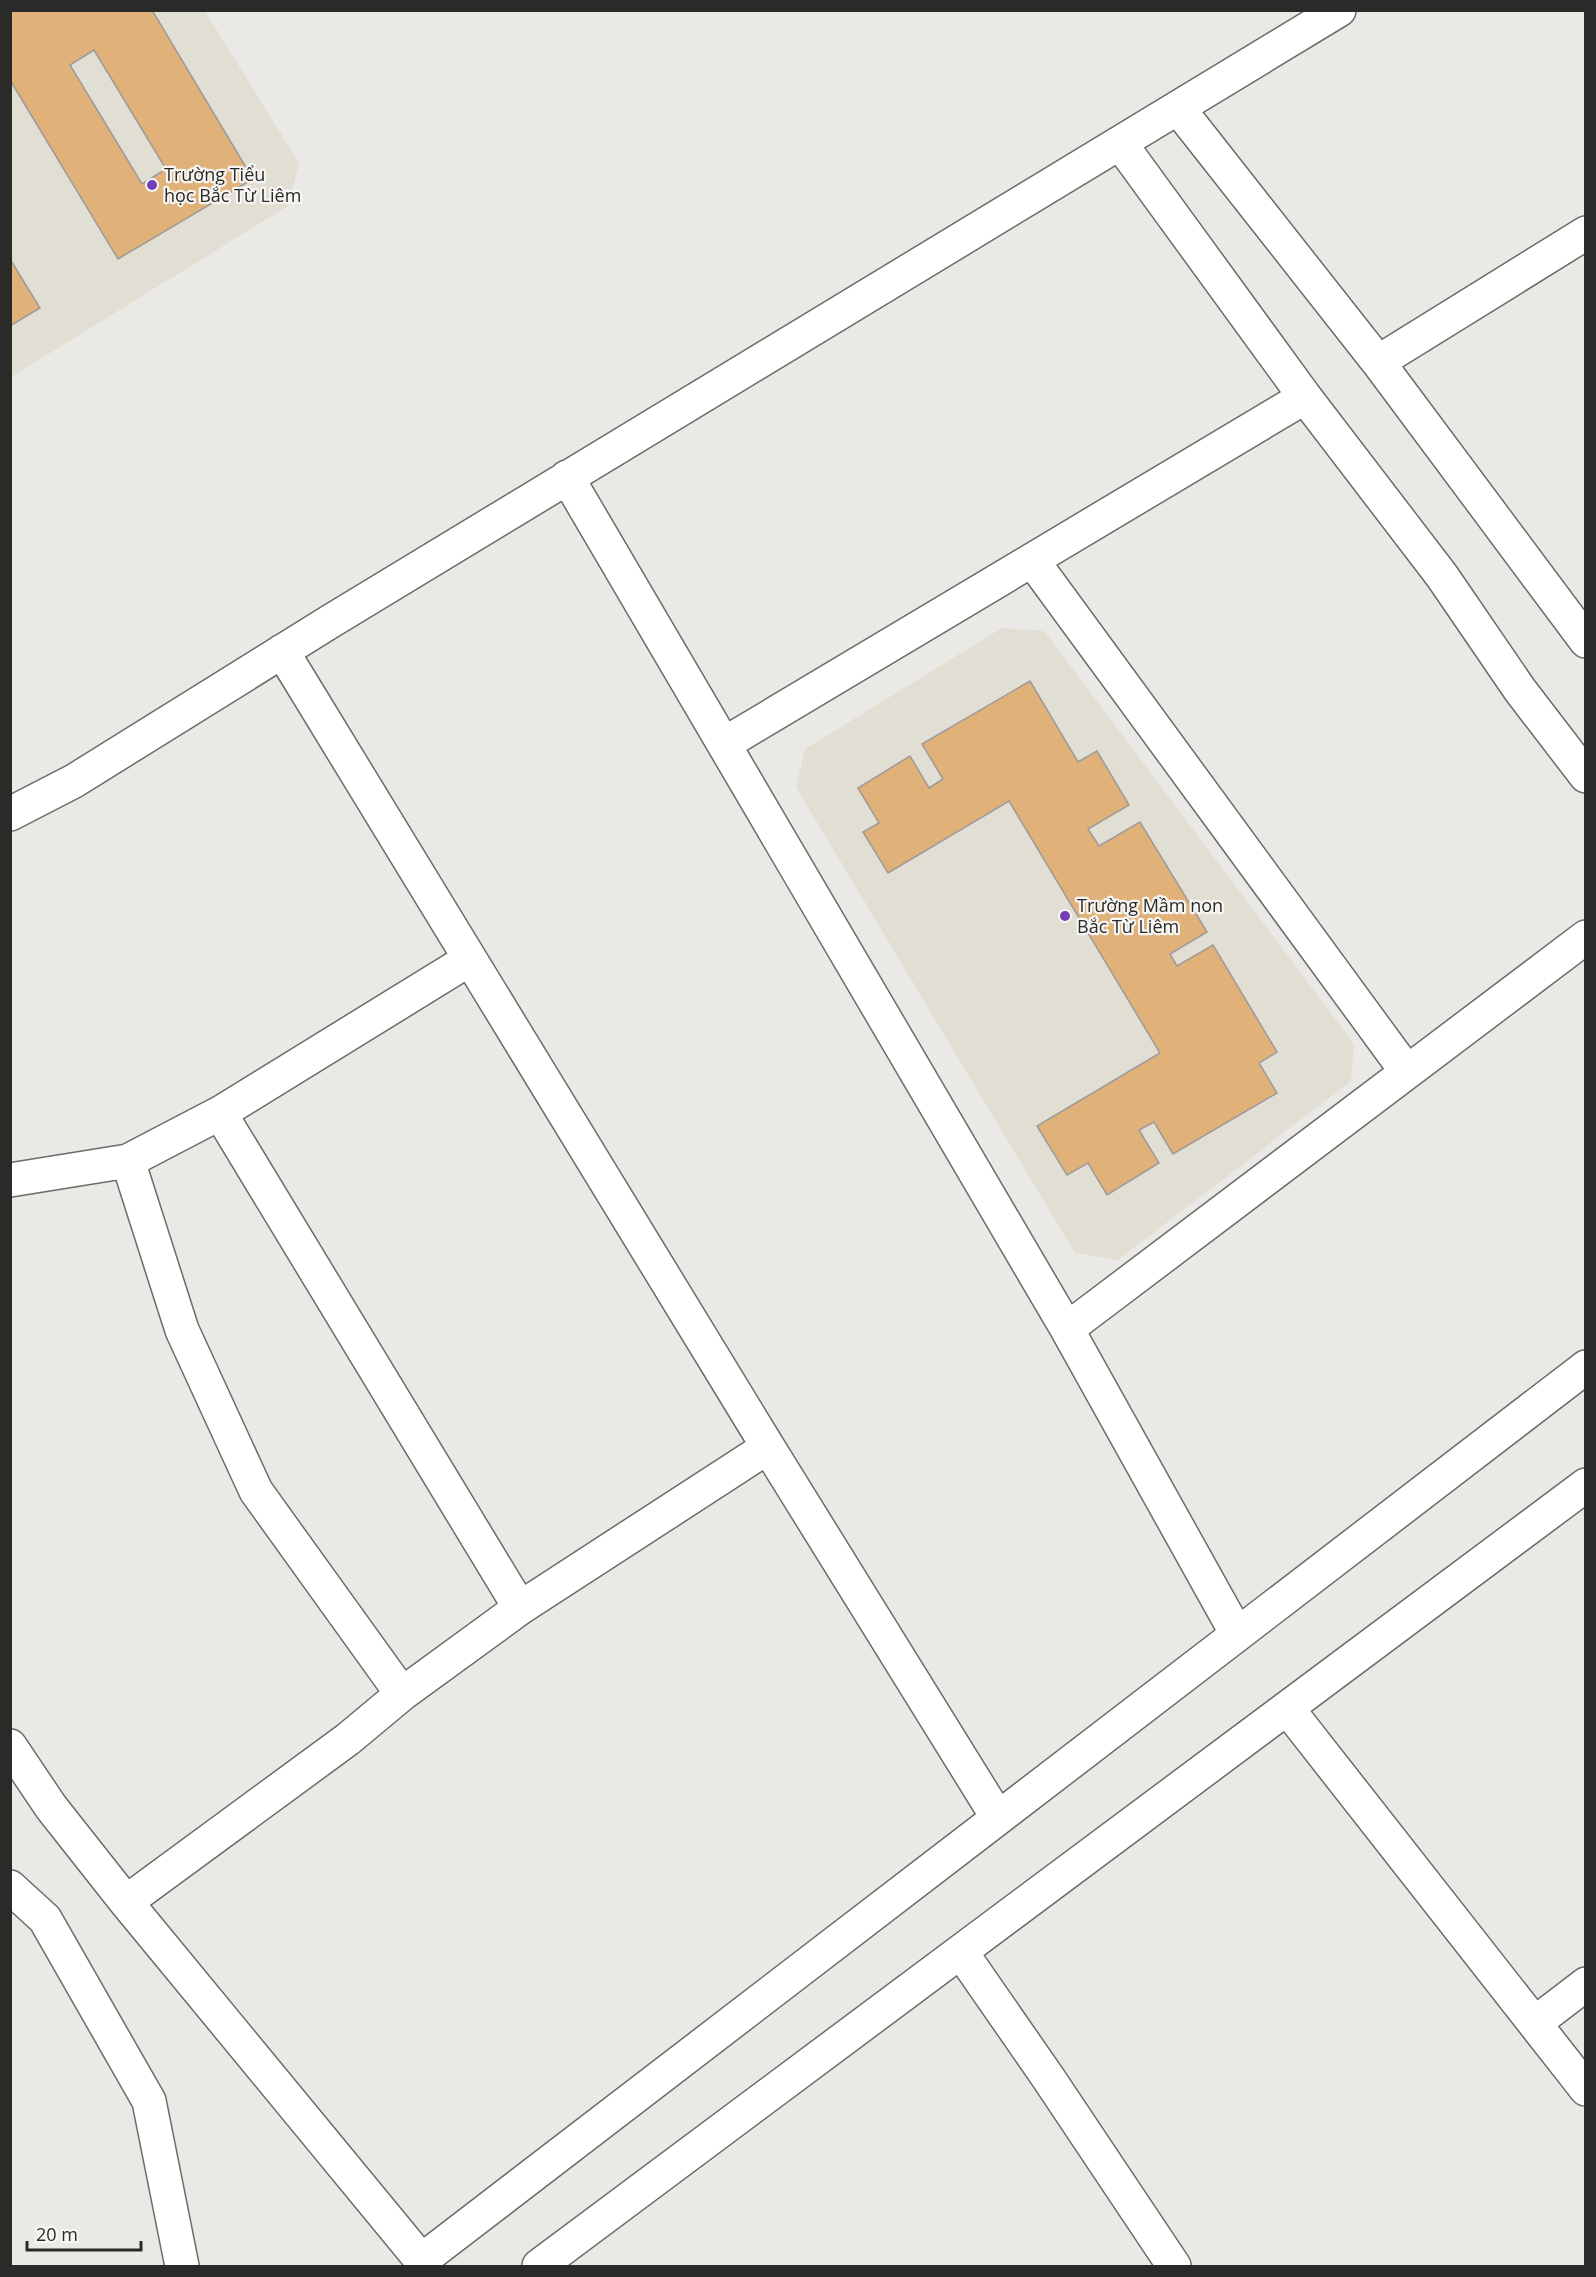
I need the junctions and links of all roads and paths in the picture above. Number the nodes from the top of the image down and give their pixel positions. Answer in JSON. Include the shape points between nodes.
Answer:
{"nodes":[{"id":1,"x":1339,"y":10,"type":"edge"},
{"id":2,"x":1178,"y":108,"type":"junction"},
{"id":3,"x":1120,"y":143,"type":"junction"},
{"id":4,"x":1586,"y":233,"type":"edge"},
{"id":5,"x":1378,"y":362,"type":"junction"},
{"id":6,"x":1305,"y":397,"type":"junction"},
{"id":7,"x":567,"y":477,"type":"junction"},
{"id":8,"x":1032,"y":560,"type":"junction"},
{"id":9,"x":1586,"y":641,"type":"edge"},
{"id":10,"x":282,"y":651,"type":"junction"},
{"id":11,"x":724,"y":744,"type":"junction"},
{"id":12,"x":1586,"y":776,"type":"edge"},
{"id":13,"x":10,"y":814,"type":"edge"},
{"id":14,"x":1586,"y":937,"type":"edge"},
{"id":15,"x":470,"y":959,"type":"junction"},
{"id":16,"x":1407,"y":1072,"type":"junction"},
{"id":17,"x":220,"y":1113,"type":"junction"},
{"id":18,"x":128,"y":1161,"type":"junction"},
{"id":19,"x":10,"y":1180,"type":"edge"},
{"id":20,"x":1067,"y":1329,"type":"junction"},
{"id":21,"x":1586,"y":1367,"type":"edge"},
{"id":22,"x":768,"y":1447,"type":"junction"},
{"id":23,"x":1586,"y":1485,"type":"edge"},
{"id":24,"x":520,"y":1608,"type":"junction"},
{"id":25,"x":1237,"y":1634,"type":"junction"},
{"id":26,"x":402,"y":1694,"type":"junction"},
{"id":27,"x":1287,"y":1708,"type":"junction"},
{"id":28,"x":10,"y":1746,"type":"edge"},
{"id":29,"x":998,"y":1818,"type":"junction"},
{"id":30,"x":10,"y":1887,"type":"edge"},
{"id":31,"x":126,"y":1902,"type":"junction"},
{"id":32,"x":961,"y":1952,"type":"junction"},
{"id":33,"x":1586,"y":1984,"type":"edge"},
{"id":34,"x":1535,"y":2023,"type":"junction"},
{"id":35,"x":1586,"y":2089,"type":"edge"},
{"id":36,"x":424,"y":2263,"type":"edge"},
{"id":37,"x":182,"y":2266,"type":"edge"},
{"id":38,"x":539,"y":2266,"type":"edge"},
{"id":39,"x":1174,"y":2266,"type":"edge"}],
"edges":[{"from":1,"to":2,"type":"street"},
{"from":2,"to":3,"type":"street"},
{"from":2,"to":5,"type":"street"},
{"from":3,"to":6,"type":"street"},
{"from":3,"to":7,"type":"street"},
{"from":4,"to":5,"type":"street"},
{"from":5,"to":9,"type":"street"},
{"from":6,"to":8,"type":"street"},
{"from":6,"to":12,"type":"street","via":[[1443,576],[1520,690]]},
{"from":7,"to":10,"type":"street"},
{"from":7,"to":11,"type":"street"},
{"from":8,"to":11,"type":"street"},
{"from":8,"to":16,"type":"street"},
{"from":10,"to":13,"type":"street","via":[[74,781]]},
{"from":10,"to":15,"type":"street"},
{"from":11,"to":20,"type":"street"},
{"from":14,"to":16,"type":"street"},
{"from":15,"to":17,"type":"street"},
{"from":15,"to":22,"type":"street"},
{"from":16,"to":20,"type":"street"},
{"from":17,"to":18,"type":"street"},
{"from":17,"to":24,"type":"street"},
{"from":18,"to":19,"type":"street"},
{"from":18,"to":26,"type":"street","via":[[182,1330],[256,1491]]},
{"from":20,"to":25,"type":"street"},
{"from":21,"to":25,"type":"street"},
{"from":22,"to":24,"type":"street"},
{"from":22,"to":29,"type":"street"},
{"from":23,"to":27,"type":"street"},
{"from":24,"to":26,"type":"street"},
{"from":25,"to":29,"type":"street"},
{"from":26,"to":31,"type":"street","via":[[348,1739]]},
{"from":27,"to":32,"type":"street"},
{"from":27,"to":34,"type":"street"},
{"from":28,"to":31,"type":"street","via":[[51,1807]]},
{"from":29,"to":36,"type":"street"},
{"from":30,"to":37,"type":"street","via":[[45,1919],[149,2101]]},
{"from":31,"to":36,"type":"street"},
{"from":32,"to":38,"type":"street"},
{"from":32,"to":39,"type":"street"},
{"from":33,"to":34,"type":"street"},
{"from":34,"to":35,"type":"street"}]}
